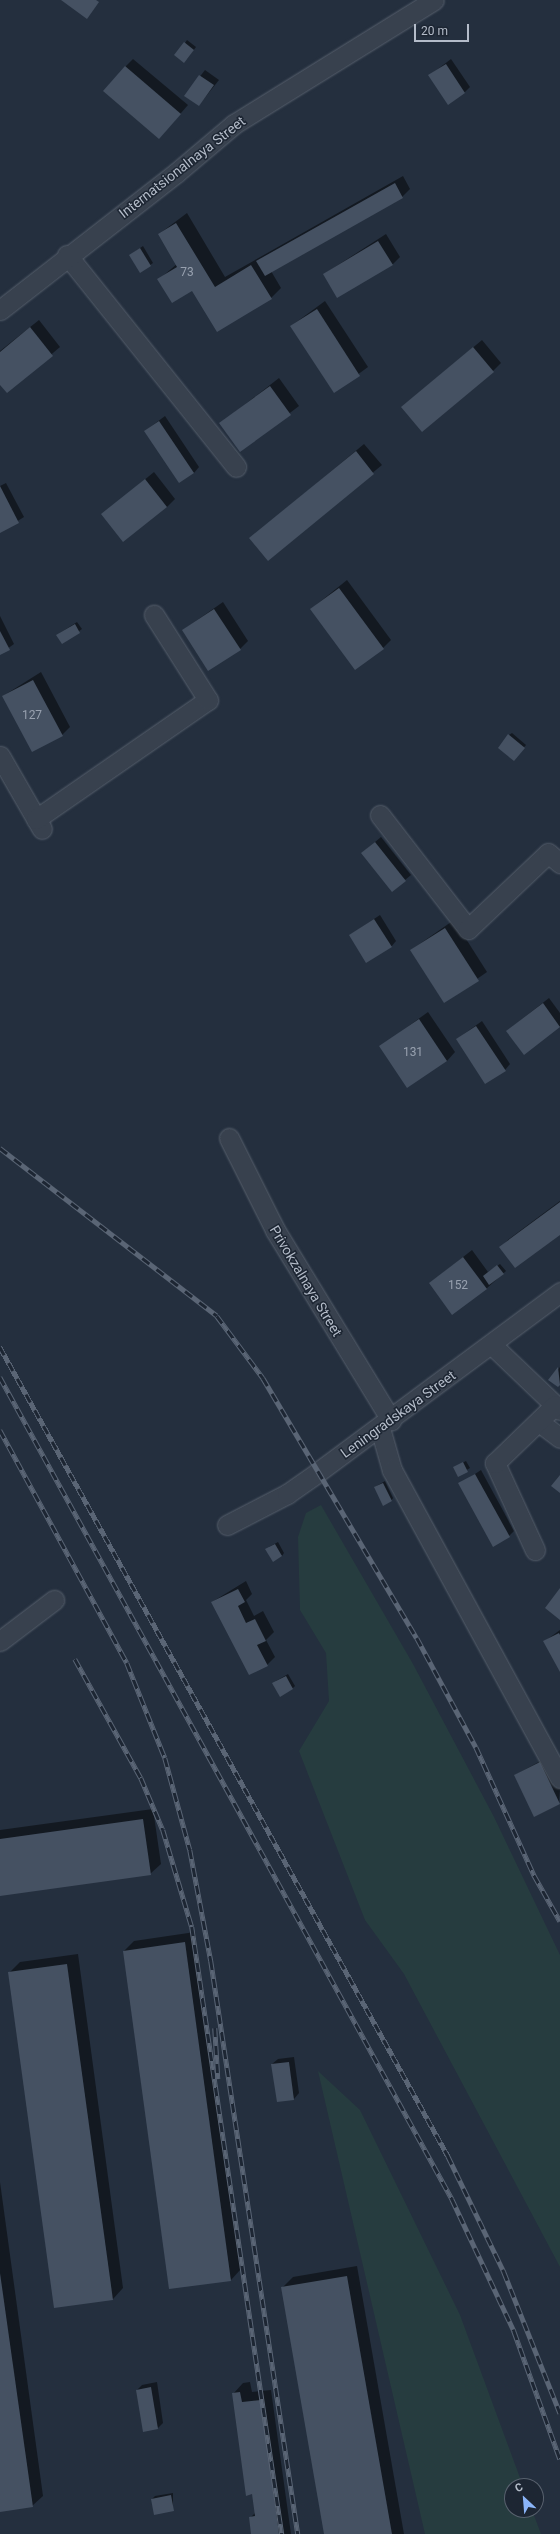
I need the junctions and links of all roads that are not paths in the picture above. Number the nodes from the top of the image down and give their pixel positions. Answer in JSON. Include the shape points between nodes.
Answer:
{"nodes":[{"id":1,"x":434,"y":0,"type":"edge"},
{"id":2,"x":67,"y":255,"type":"junction"},
{"id":3,"x":0,"y":310,"type":"edge"},
{"id":4,"x":236,"y":467,"type":"dead end"},
{"id":5,"x":154,"y":615,"type":"dead end"},
{"id":6,"x":0,"y":756,"type":"edge"},
{"id":7,"x":380,"y":815,"type":"dead end"},
{"id":8,"x":560,"y":863,"type":"edge"},
{"id":9,"x":229,"y":1138,"type":"dead end"},
{"id":10,"x":560,"y":1292,"type":"edge"},
{"id":11,"x":492,"y":1345,"type":"junction"},
{"id":12,"x":557,"y":1408,"type":"edge"},
{"id":13,"x":539,"y":1422,"type":"junction"},
{"id":14,"x":386,"y":1424,"type":"junction"},
{"id":15,"x":560,"y":1438,"type":"edge"},
{"id":16,"x":228,"y":1525,"type":"dead end"},
{"id":17,"x":535,"y":1550,"type":"dead end"},
{"id":18,"x":54,"y":1600,"type":"dead end"},
{"id":19,"x":0,"y":1641,"type":"edge"},
{"id":20,"x":560,"y":1778,"type":"edge"}],
"edges":[{"from":1,"to":2,"type":"street","name":"Internatsionalnaya Street","via":[[234,124],[176,173]]},
{"from":2,"to":3,"type":"street","name":"Internatsionalnaya Street"},
{"from":2,"to":4,"type":"street"},
{"from":5,"to":6,"type":"street","via":[[208,700],[39,824]]},
{"from":7,"to":8,"type":"street","via":[[468,929],[548,853]]},
{"from":9,"to":14,"type":"street","name":"Privokzalnaya Street","via":[[274,1230]]},
{"from":10,"to":11,"type":"street","name":"Leningradskaya Street"},
{"from":11,"to":12,"type":"street"},
{"from":11,"to":14,"type":"street","name":"Leningradskaya Street"},
{"from":12,"to":13,"type":"street"},
{"from":13,"to":15,"type":"street"},
{"from":13,"to":17,"type":"street","via":[[495,1463]]},
{"from":14,"to":16,"type":"street","name":"Leningradskaya Street","via":[[287,1494]]},
{"from":14,"to":20,"type":"street","name":"Privokzalnaya Street","via":[[392,1470]]},
{"from":18,"to":19,"type":"street"}]}
